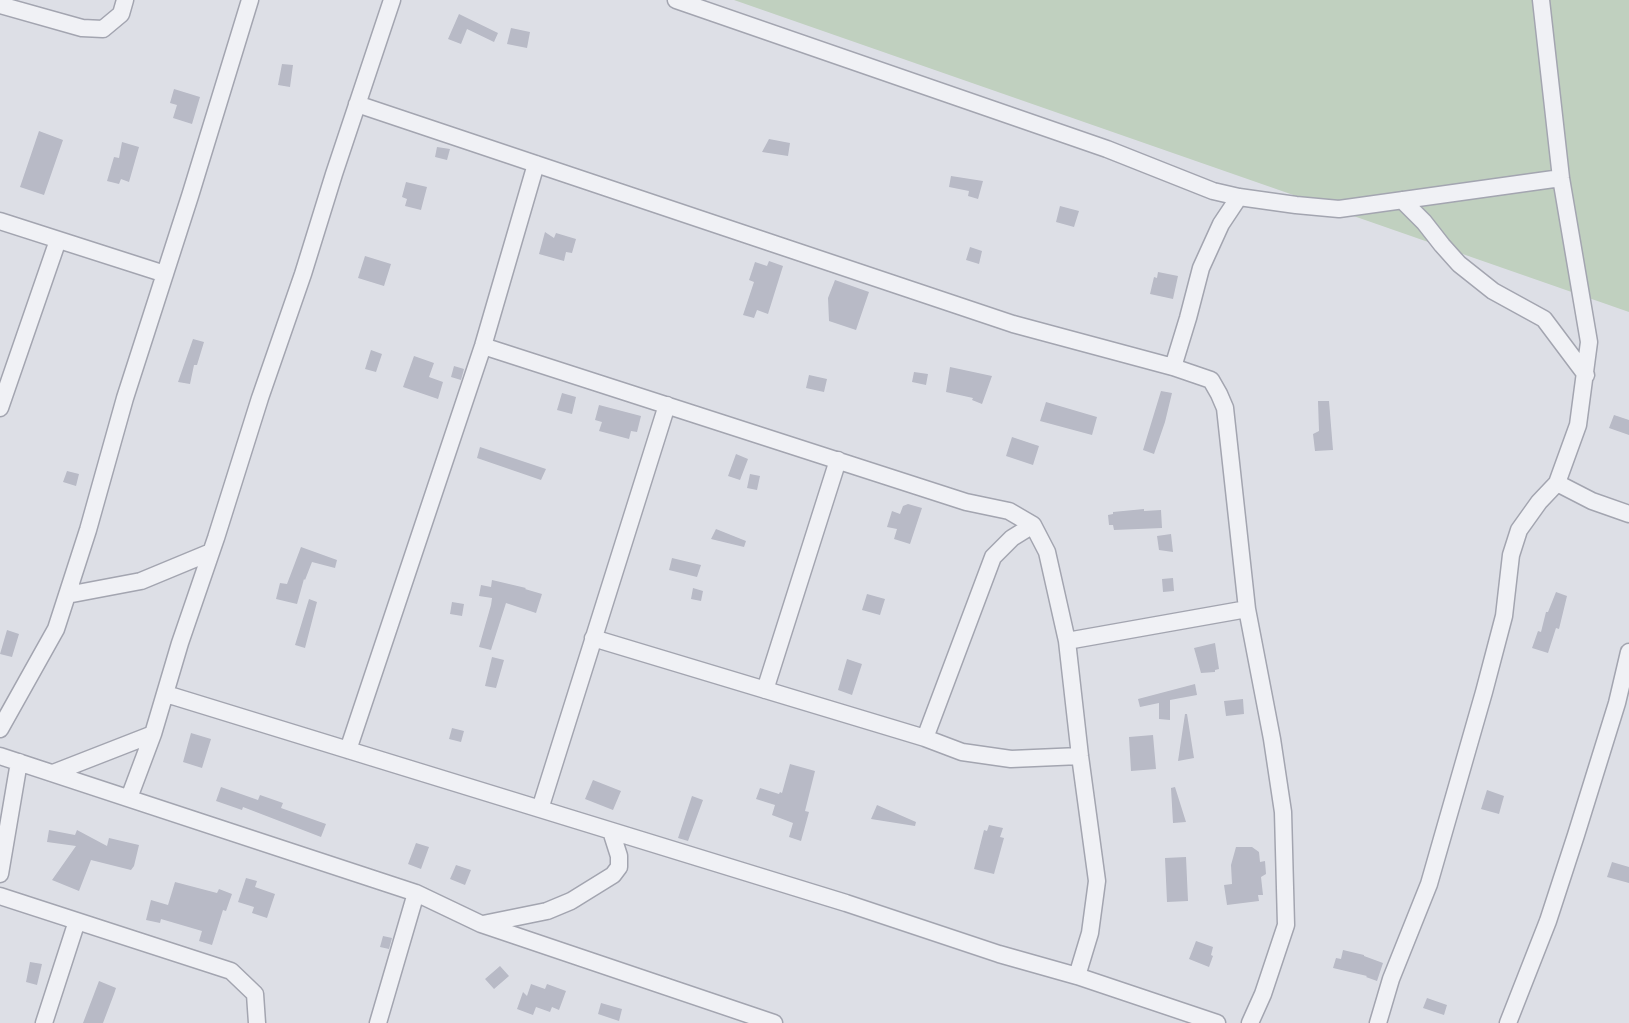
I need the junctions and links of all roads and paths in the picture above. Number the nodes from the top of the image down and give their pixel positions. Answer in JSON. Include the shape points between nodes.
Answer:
{"nodes":[{"id":1,"x":125,"y":0,"type":"edge"},
{"id":2,"x":250,"y":0,"type":"edge"},
{"id":3,"x":392,"y":0,"type":"edge"},
{"id":4,"x":676,"y":0,"type":"edge"},
{"id":5,"x":1541,"y":0,"type":"edge"},
{"id":6,"x":0,"y":5,"type":"edge"},
{"id":7,"x":357,"y":104,"type":"junction"},
{"id":8,"x":536,"y":164,"type":"junction"},
{"id":9,"x":1561,"y":178,"type":"junction"},
{"id":10,"x":1213,"y":191,"type":"junction"},
{"id":11,"x":1239,"y":197,"type":"junction"},
{"id":12,"x":1402,"y":200,"type":"junction"},
{"id":13,"x":0,"y":221,"type":"edge"},
{"id":14,"x":1222,"y":224,"type":"junction"},
{"id":15,"x":58,"y":240,"type":"junction"},
{"id":16,"x":165,"y":274,"type":"junction"},
{"id":17,"x":483,"y":346,"type":"junction"},
{"id":18,"x":1173,"y":367,"type":"junction"},
{"id":19,"x":1586,"y":375,"type":"junction"},
{"id":20,"x":667,"y":405,"type":"junction"},
{"id":21,"x":0,"y":408,"type":"edge"},
{"id":22,"x":838,"y":460,"type":"junction"},
{"id":23,"x":1557,"y":483,"type":"junction"},
{"id":24,"x":1629,"y":514,"type":"edge"},
{"id":25,"x":1033,"y":525,"type":"junction"},
{"id":26,"x":211,"y":552,"type":"junction"},
{"id":27,"x":67,"y":595,"type":"junction"},
{"id":28,"x":1248,"y":610,"type":"junction"},
{"id":29,"x":593,"y":638,"type":"junction"},
{"id":30,"x":1068,"y":641,"type":"junction"},
{"id":31,"x":1629,"y":652,"type":"edge"},
{"id":32,"x":765,"y":690,"type":"junction"},
{"id":33,"x":166,"y":694,"type":"junction"},
{"id":34,"x":1623,"y":705,"type":"edge"},
{"id":35,"x":0,"y":729,"type":"edge"},
{"id":36,"x":154,"y":734,"type":"junction"},
{"id":37,"x":925,"y":738,"type":"junction"},
{"id":38,"x":348,"y":750,"type":"junction"},
{"id":39,"x":0,"y":756,"type":"edge"},
{"id":40,"x":1080,"y":756,"type":"junction"},
{"id":41,"x":19,"y":762,"type":"junction"},
{"id":42,"x":53,"y":773,"type":"junction"},
{"id":43,"x":129,"y":798,"type":"junction"},
{"id":44,"x":540,"y":809,"type":"junction"},
{"id":45,"x":611,"y":831,"type":"junction"},
{"id":46,"x":0,"y":874,"type":"edge"},
{"id":47,"x":416,"y":893,"type":"junction"},
{"id":48,"x":0,"y":896,"type":"edge"},
{"id":49,"x":77,"y":920,"type":"junction"},
{"id":50,"x":481,"y":924,"type":"junction"},
{"id":51,"x":1077,"y":976,"type":"junction"},
{"id":52,"x":44,"y":1023,"type":"edge"},
{"id":53,"x":258,"y":1023,"type":"edge"},
{"id":54,"x":378,"y":1023,"type":"edge"},
{"id":55,"x":774,"y":1023,"type":"edge"},
{"id":56,"x":1217,"y":1023,"type":"edge"},
{"id":57,"x":1250,"y":1023,"type":"edge"},
{"id":58,"x":1378,"y":1023,"type":"edge"},
{"id":59,"x":1508,"y":1023,"type":"edge"}],
"edges":[{"from":1,"to":6,"type":"street","via":[[121,14],[103,29],[82,28]]},
{"from":2,"to":16,"type":"street"},
{"from":3,"to":7,"type":"street"},
{"from":4,"to":10,"type":"street","via":[[1108,148]]},
{"from":5,"to":9,"type":"street"},
{"from":7,"to":8,"type":"street"},
{"from":7,"to":26,"type":"street"},
{"from":8,"to":17,"type":"street"},
{"from":8,"to":18,"type":"street","via":[[1013,324]]},
{"from":9,"to":12,"type":"street"},
{"from":9,"to":19,"type":"street","via":[[1589,342]]},
{"from":10,"to":11,"type":"street"},
{"from":10,"to":14,"type":"street"},
{"from":11,"to":12,"type":"street","via":[[1339,209]]},
{"from":11,"to":14,"type":"street"},
{"from":12,"to":19,"type":"street","via":[[1459,264],[1493,291],[1544,319]]},
{"from":13,"to":15,"type":"street"},
{"from":14,"to":18,"type":"street","via":[[1201,268]]},
{"from":15,"to":16,"type":"street"},
{"from":15,"to":21,"type":"street"},
{"from":16,"to":27,"type":"street"},
{"from":17,"to":20,"type":"street"},
{"from":17,"to":38,"type":"street"},
{"from":18,"to":28,"type":"street","via":[[1210,380],[1225,408]]},
{"from":19,"to":23,"type":"street","via":[[1578,425]]},
{"from":20,"to":22,"type":"street"},
{"from":20,"to":29,"type":"street"},
{"from":22,"to":25,"type":"street","via":[[966,502],[1009,511]]},
{"from":22,"to":32,"type":"street"},
{"from":23,"to":24,"type":"street","via":[[1592,501]]},
{"from":23,"to":58,"type":"street","via":[[1519,530],[1511,554],[1504,616],[1484,692],[1429,884],[1391,979]]},
{"from":25,"to":30,"type":"street","via":[[1048,552]]},
{"from":25,"to":37,"type":"street","via":[[1012,538],[993,557]]},
{"from":26,"to":27,"type":"street","via":[[141,581]]},
{"from":26,"to":33,"type":"street"},
{"from":27,"to":35,"type":"street","via":[[56,629]]},
{"from":28,"to":30,"type":"street"},
{"from":28,"to":57,"type":"street","via":[[1284,812],[1286,892],[1286,925],[1264,994]]},
{"from":29,"to":32,"type":"street"},
{"from":29,"to":44,"type":"street"},
{"from":30,"to":40,"type":"street"},
{"from":31,"to":34,"type":"street"},
{"from":32,"to":37,"type":"street"},
{"from":33,"to":36,"type":"street"},
{"from":33,"to":38,"type":"street"},
{"from":34,"to":59,"type":"street","via":[[1548,921]]},
{"from":36,"to":42,"type":"street"},
{"from":36,"to":43,"type":"street"},
{"from":37,"to":40,"type":"street","via":[[962,752],[1011,759]]},
{"from":38,"to":44,"type":"street"},
{"from":39,"to":41,"type":"street"},
{"from":40,"to":51,"type":"street","via":[[1097,881],[1090,933]]},
{"from":41,"to":42,"type":"street"},
{"from":41,"to":46,"type":"street"},
{"from":42,"to":43,"type":"street"},
{"from":43,"to":47,"type":"street"},
{"from":44,"to":45,"type":"street"},
{"from":45,"to":50,"type":"street","via":[[620,856],[619,867],[613,875],[547,911]]},
{"from":45,"to":51,"type":"street"},
{"from":47,"to":50,"type":"street"},
{"from":47,"to":54,"type":"street"},
{"from":48,"to":49,"type":"street"},
{"from":49,"to":52,"type":"street"},
{"from":49,"to":53,"type":"street","via":[[231,971],[255,994]]},
{"from":50,"to":55,"type":"street"},
{"from":51,"to":56,"type":"street"}]}
